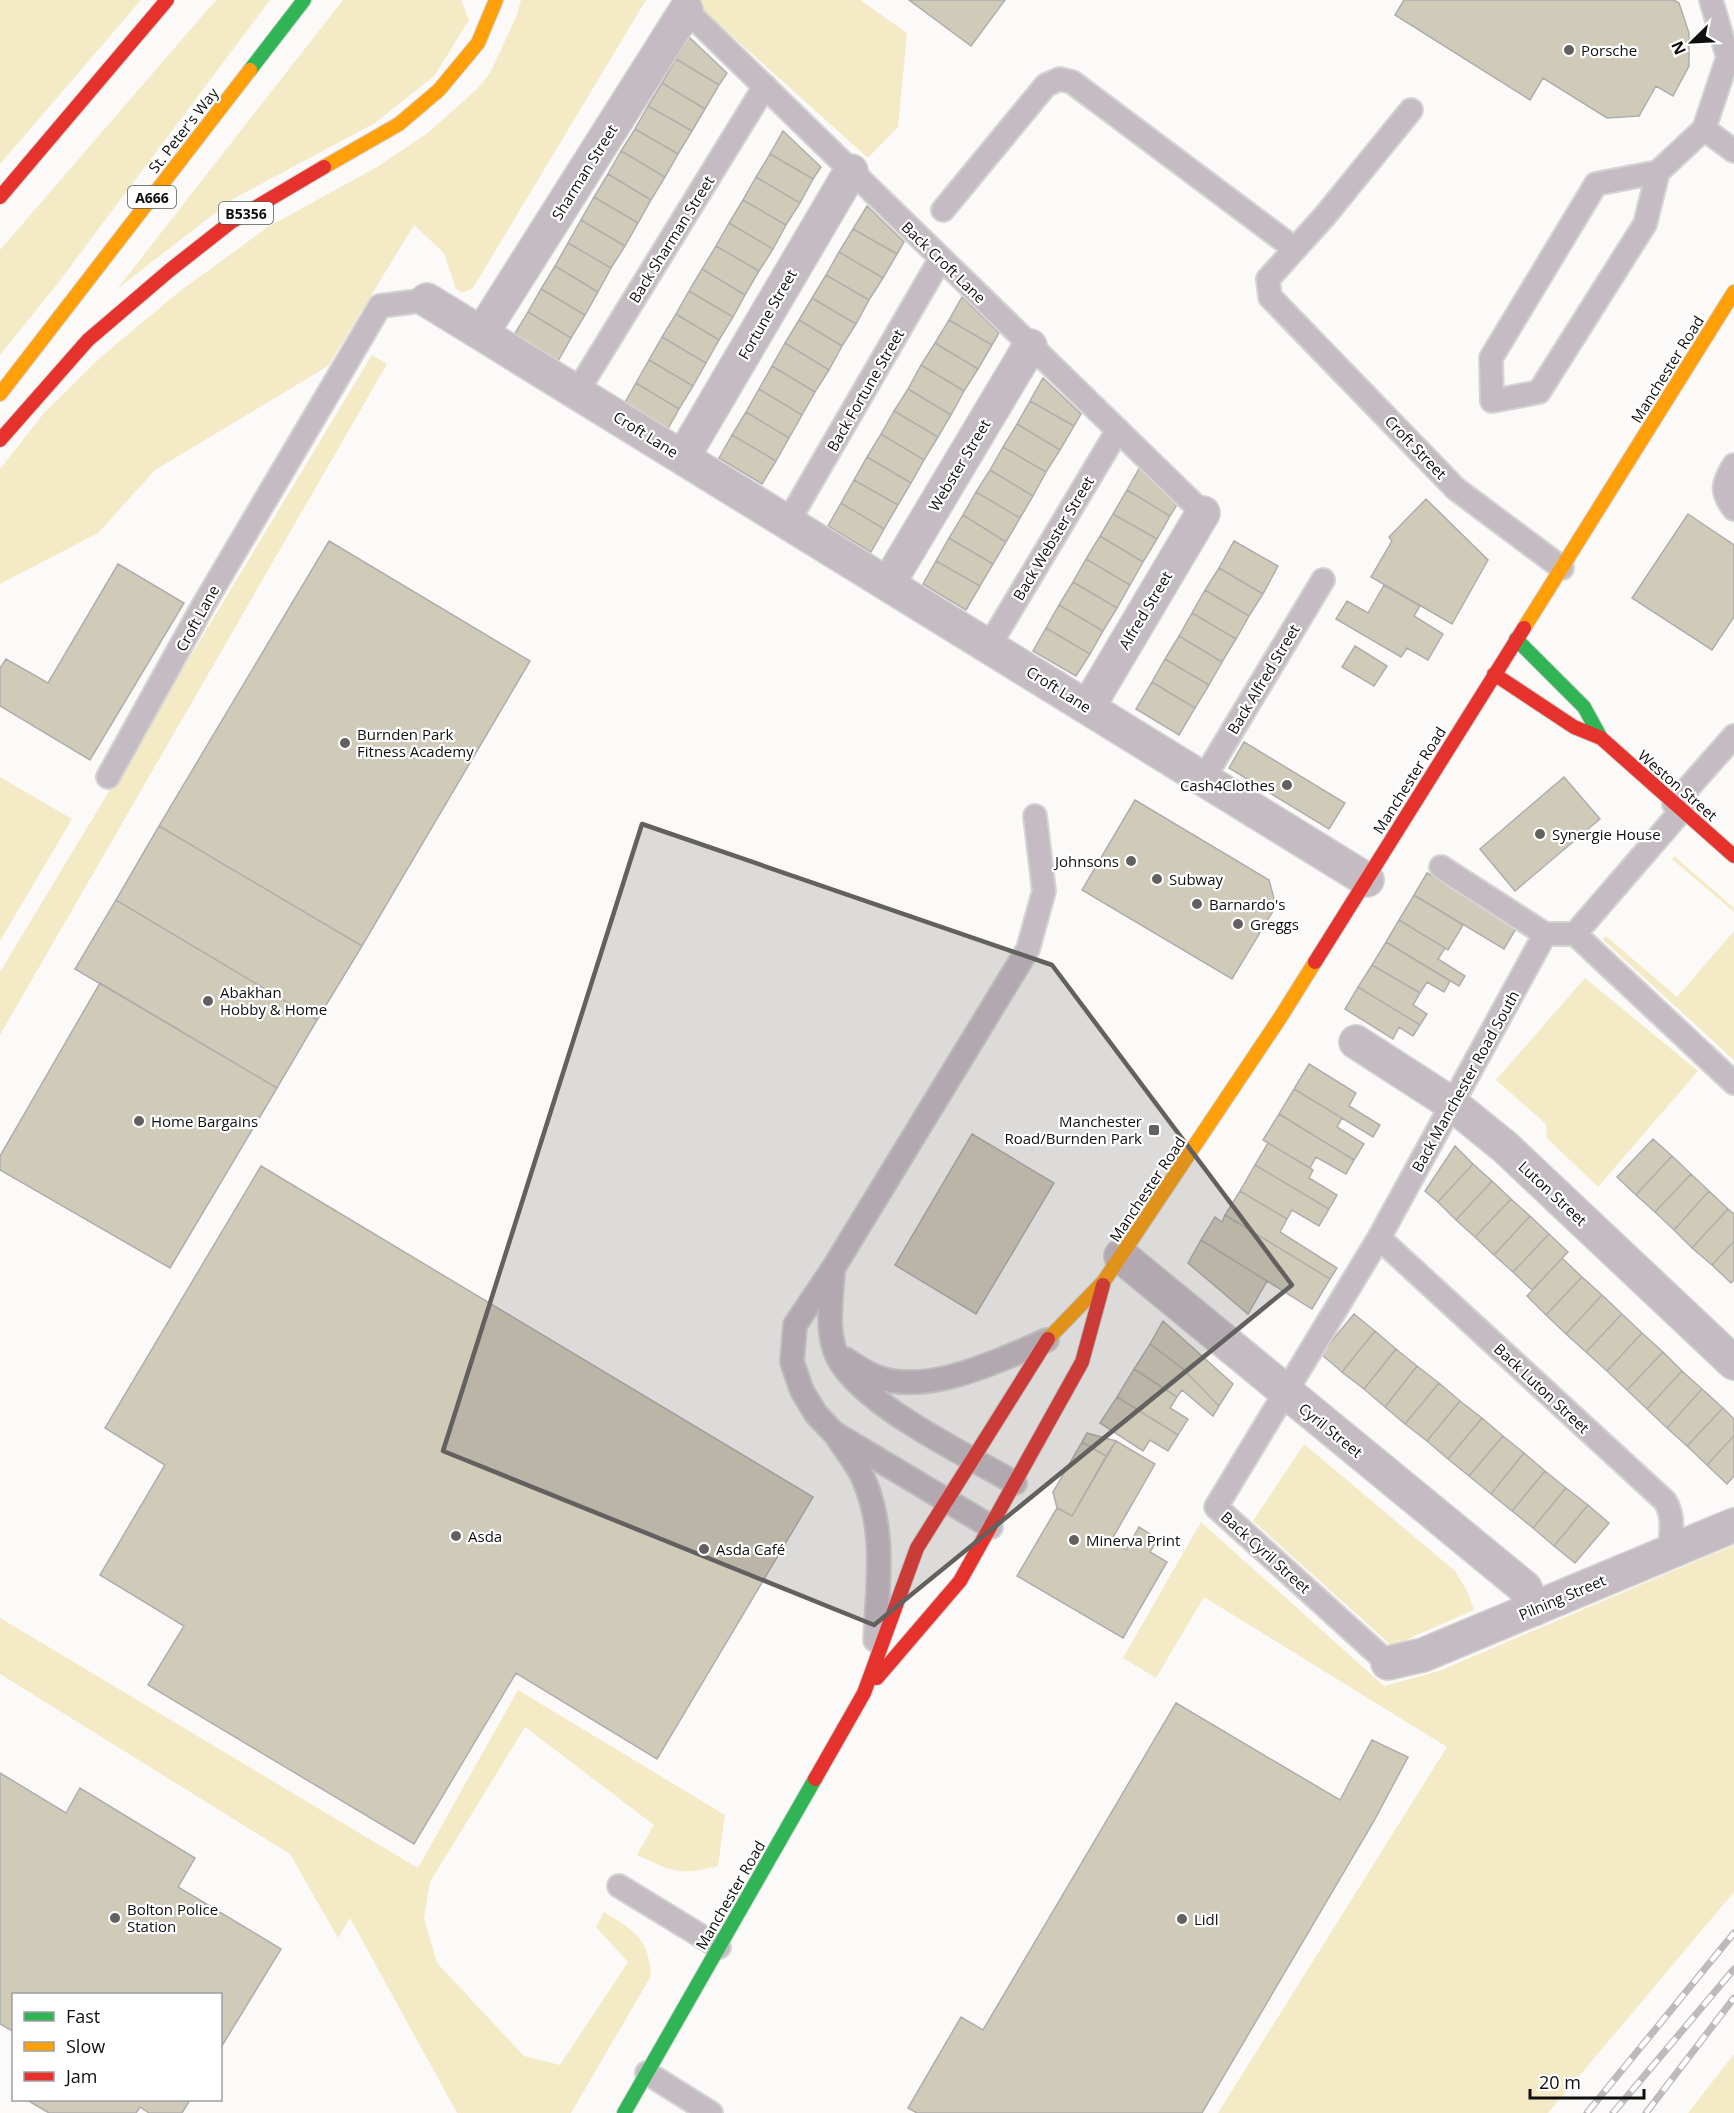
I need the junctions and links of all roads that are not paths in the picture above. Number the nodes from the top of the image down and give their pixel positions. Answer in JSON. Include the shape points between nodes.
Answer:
{"nodes":[{"id":1,"x":167,"y":0,"type":"edge"},
{"id":2,"x":304,"y":0,"type":"edge"},
{"id":3,"x":496,"y":0,"type":"edge"},
{"id":4,"x":1711,"y":0,"type":"edge"},
{"id":5,"x":686,"y":10,"type":"joint"},
{"id":6,"x":1731,"y":56,"type":"edge"},
{"id":7,"x":765,"y":86,"type":"junction"},
{"id":8,"x":1411,"y":110,"type":"dead end"},
{"id":9,"x":1704,"y":129,"type":"junction"},
{"id":10,"x":1734,"y":151,"type":"edge"},
{"id":11,"x":851,"y":171,"type":"junction"},
{"id":12,"x":1658,"y":172,"type":"junction"},
{"id":13,"x":0,"y":197,"type":"edge"},
{"id":14,"x":944,"y":210,"type":"dead end"},
{"id":15,"x":1295,"y":249,"type":"junction"},
{"id":16,"x":941,"y":258,"type":"junction"},
{"id":17,"x":1734,"y":292,"type":"edge"},
{"id":18,"x":427,"y":300,"type":"joint"},
{"id":19,"x":482,"y":333,"type":"junction"},
{"id":20,"x":1030,"y":346,"type":"junction"},
{"id":21,"x":576,"y":392,"type":"junction"},
{"id":22,"x":0,"y":394,"type":"edge"},
{"id":23,"x":1118,"y":430,"type":"junction"},
{"id":24,"x":0,"y":440,"type":"edge"},
{"id":25,"x":683,"y":457,"type":"junction"},
{"id":26,"x":1734,"y":465,"type":"edge"},
{"id":27,"x":1734,"y":509,"type":"edge"},
{"id":28,"x":1203,"y":513,"type":"joint"},
{"id":29,"x":788,"y":522,"type":"junction"},
{"id":30,"x":1562,"y":568,"type":"junction"},
{"id":31,"x":1323,"y":580,"type":"dead end"},
{"id":32,"x":888,"y":584,"type":"junction"},
{"id":33,"x":1516,"y":639,"type":"junction"},
{"id":34,"x":989,"y":646,"type":"junction"},
{"id":35,"x":1494,"y":674,"type":"junction"},
{"id":36,"x":1088,"y":707,"type":"junction"},
{"id":37,"x":1734,"y":736,"type":"edge"},
{"id":38,"x":1601,"y":738,"type":"junction"},
{"id":39,"x":108,"y":777,"type":"dead end"},
{"id":40,"x":1204,"y":778,"type":"junction"},
{"id":41,"x":1678,"y":807,"type":"junction"},
{"id":42,"x":1035,"y":816,"type":"dead end"},
{"id":43,"x":1734,"y":856,"type":"edge"},
{"id":44,"x":1441,"y":867,"type":"dead end"},
{"id":45,"x":1367,"y":880,"type":"junction"},
{"id":46,"x":1545,"y":934,"type":"junction"},
{"id":47,"x":1575,"y":934,"type":"junction"},
{"id":48,"x":1356,"y":1042,"type":"dead end"},
{"id":49,"x":1734,"y":1083,"type":"edge"},
{"id":50,"x":1452,"y":1104,"type":"junction"},
{"id":51,"x":1379,"y":1238,"type":"junction"},
{"id":52,"x":834,"y":1267,"type":"junction"},
{"id":53,"x":1113,"y":1269,"type":"junction"},
{"id":54,"x":1047,"y":1340,"type":"junction"},
{"id":55,"x":836,"y":1353,"type":"junction"},
{"id":56,"x":1734,"y":1364,"type":"edge"},
{"id":57,"x":1286,"y":1393,"type":"junction"},
{"id":58,"x":834,"y":1433,"type":"junction"},
{"id":59,"x":973,"y":1458,"type":"junction"},
{"id":60,"x":1015,"y":1483,"type":"junction"},
{"id":61,"x":946,"y":1501,"type":"junction"},
{"id":62,"x":1734,"y":1525,"type":"edge"},
{"id":63,"x":991,"y":1527,"type":"junction"},
{"id":64,"x":1669,"y":1553,"type":"junction"},
{"id":65,"x":1534,"y":1609,"type":"junction"},
{"id":66,"x":1388,"y":1663,"type":"joint"},
{"id":67,"x":874,"y":1668,"type":"junction"},
{"id":68,"x":864,"y":1693,"type":"junction"},
{"id":69,"x":619,"y":1886,"type":"dead end"},
{"id":70,"x":720,"y":1947,"type":"junction"},
{"id":71,"x":647,"y":2073,"type":"junction"},
{"id":72,"x":624,"y":2113,"type":"edge"},
{"id":73,"x":711,"y":2113,"type":"edge"}],
"edges":[{"from":1,"to":13,"type":"main road"},
{"from":2,"to":22,"type":"main road","name":"St. Peter's Way","number":"A666"},
{"from":3,"to":24,"type":"main road","number":"B5356","via":[[478,43],[439,90],[399,124],[231,222],[170,270],[88,340]]},
{"from":4,"to":6,"type":"lane"},
{"from":5,"to":7,"type":"lane","name":"Back Croft Lane"},
{"from":5,"to":19,"type":"street","name":"Sharman Street"},
{"from":6,"to":9,"type":"lane"},
{"from":7,"to":11,"type":"lane","name":"Back Croft Lane"},
{"from":7,"to":21,"type":"lane","name":"Back Sharman Street"},
{"from":8,"to":15,"type":"lane","name":"Croft Street"},
{"from":9,"to":10,"type":"lane"},
{"from":9,"to":12,"type":"lane"},
{"from":11,"to":16,"type":"lane","name":"Back Croft Lane"},
{"from":11,"to":25,"type":"street","name":"Fortune Street"},
{"from":12,"to":12,"type":"lane","via":[[1645,224],[1539,392],[1492,401],[1491,358],[1596,184]]},
{"from":14,"to":15,"type":"lane","via":[[1046,85],[1060,79],[1072,82]]},
{"from":15,"to":30,"type":"lane","name":"Croft Street","via":[[1268,279],[1270,297],[1456,489]]},
{"from":16,"to":20,"type":"lane","name":"Back Croft Lane"},
{"from":16,"to":29,"type":"lane","name":"Back Fortune Street"},
{"from":17,"to":30,"type":"main road","name":"Manchester Road"},
{"from":18,"to":19,"type":"street","name":"Croft Lane"},
{"from":18,"to":39,"type":"lane","name":"Croft Lane","via":[[380,306],[204,604]]},
{"from":19,"to":21,"type":"street","name":"Croft Lane"},
{"from":20,"to":23,"type":"lane","name":"Back Croft Lane"},
{"from":20,"to":32,"type":"street","name":"Webster Street"},
{"from":21,"to":25,"type":"street","name":"Croft Lane"},
{"from":23,"to":28,"type":"lane","name":"Back Croft Lane"},
{"from":23,"to":34,"type":"lane","name":"Back Webster Street"},
{"from":25,"to":29,"type":"street","name":"Croft Lane"},
{"from":26,"to":27,"type":"lane","via":[[1724,489]]},
{"from":28,"to":36,"type":"street","name":"Alfred Street"},
{"from":29,"to":32,"type":"street","name":"Croft Lane"},
{"from":30,"to":33,"type":"main road","name":"Manchester Road"},
{"from":31,"to":40,"type":"lane","name":"Back Alfred Street"},
{"from":32,"to":34,"type":"street","name":"Croft Lane"},
{"from":33,"to":35,"type":"main road","name":"Manchester Road"},
{"from":33,"to":38,"type":"main road","name":"Weston Street","via":[[1584,707]]},
{"from":34,"to":36,"type":"street","name":"Croft Lane"},
{"from":35,"to":38,"type":"main road","name":"Weston Street","via":[[1574,727]]},
{"from":35,"to":45,"type":"main road","name":"Manchester Road"},
{"from":36,"to":40,"type":"street","name":"Croft Lane"},
{"from":37,"to":41,"type":"lane"},
{"from":38,"to":41,"type":"main road","name":"Weston Street"},
{"from":40,"to":45,"type":"street","name":"Croft Lane"},
{"from":41,"to":43,"type":"main road","name":"Weston Street"},
{"from":41,"to":47,"type":"lane"},
{"from":42,"to":52,"type":"lane","via":[[1044,891],[1028,949]]},
{"from":44,"to":46,"type":"lane"},
{"from":45,"to":53,"type":"main road","name":"Manchester Road"},
{"from":46,"to":47,"type":"lane"},
{"from":46,"to":50,"type":"lane","name":"Back Manchester Road South"},
{"from":47,"to":49,"type":"lane"},
{"from":48,"to":50,"type":"street","name":"Luton Street"},
{"from":50,"to":51,"type":"lane","name":"Back Manchester Road South"},
{"from":50,"to":56,"type":"street","name":"Luton Street","via":[[1505,1147]]},
{"from":51,"to":57,"type":"lane","name":"Back Manchester Road South"},
{"from":51,"to":64,"type":"lane","name":"Back Luton Street","via":[[1665,1501],[1672,1521]]},
{"from":52,"to":55,"type":"lane","via":[[830,1327]]},
{"from":52,"to":58,"type":"lane","via":[[795,1325],[792,1362],[816,1414]]},
{"from":53,"to":54,"type":"main road","name":"Manchester Road"},
{"from":53,"to":57,"type":"street","name":"Cyril Street"},
{"from":53,"to":60,"type":"main road","name":"Manchester Road","via":[[1082,1362]]},
{"from":54,"to":55,"type":"lane","via":[[946,1379],[902,1382],[877,1377]]},
{"from":54,"to":59,"type":"main road","name":"Manchester Road"},
{"from":55,"to":59,"type":"lane","via":[[853,1379],[893,1413]]},
{"from":57,"to":65,"type":"street","name":"Cyril Street","via":[[1525,1588]]},
{"from":57,"to":66,"type":"lane","name":"Back Cyril Street","via":[[1216,1507]]},
{"from":58,"to":61,"type":"lane"},
{"from":58,"to":67,"type":"lane","via":[[863,1478],[874,1509],[880,1553]]},
{"from":59,"to":60,"type":"lane"},
{"from":59,"to":61,"type":"main road","name":"Manchester Road"},
{"from":60,"to":63,"type":"main road","name":"Manchester Road"},
{"from":61,"to":63,"type":"lane"},
{"from":61,"to":67,"type":"main road","name":"Manchester Road","via":[[917,1548]]},
{"from":62,"to":64,"type":"street","name":"Pilning Street"},
{"from":63,"to":68,"type":"main road","name":"Manchester Road","via":[[960,1581]]},
{"from":64,"to":65,"type":"street","name":"Pilning Street"},
{"from":65,"to":66,"type":"street","name":"Pilning Street","via":[[1423,1655]]},
{"from":67,"to":68,"type":"main road","name":"Manchester Road"},
{"from":68,"to":70,"type":"main road","name":"Manchester Road"},
{"from":69,"to":70,"type":"lane"},
{"from":70,"to":71,"type":"main road","name":"Manchester Road"},
{"from":71,"to":72,"type":"main road","name":"Manchester Road"},
{"from":71,"to":73,"type":"lane"}]}
